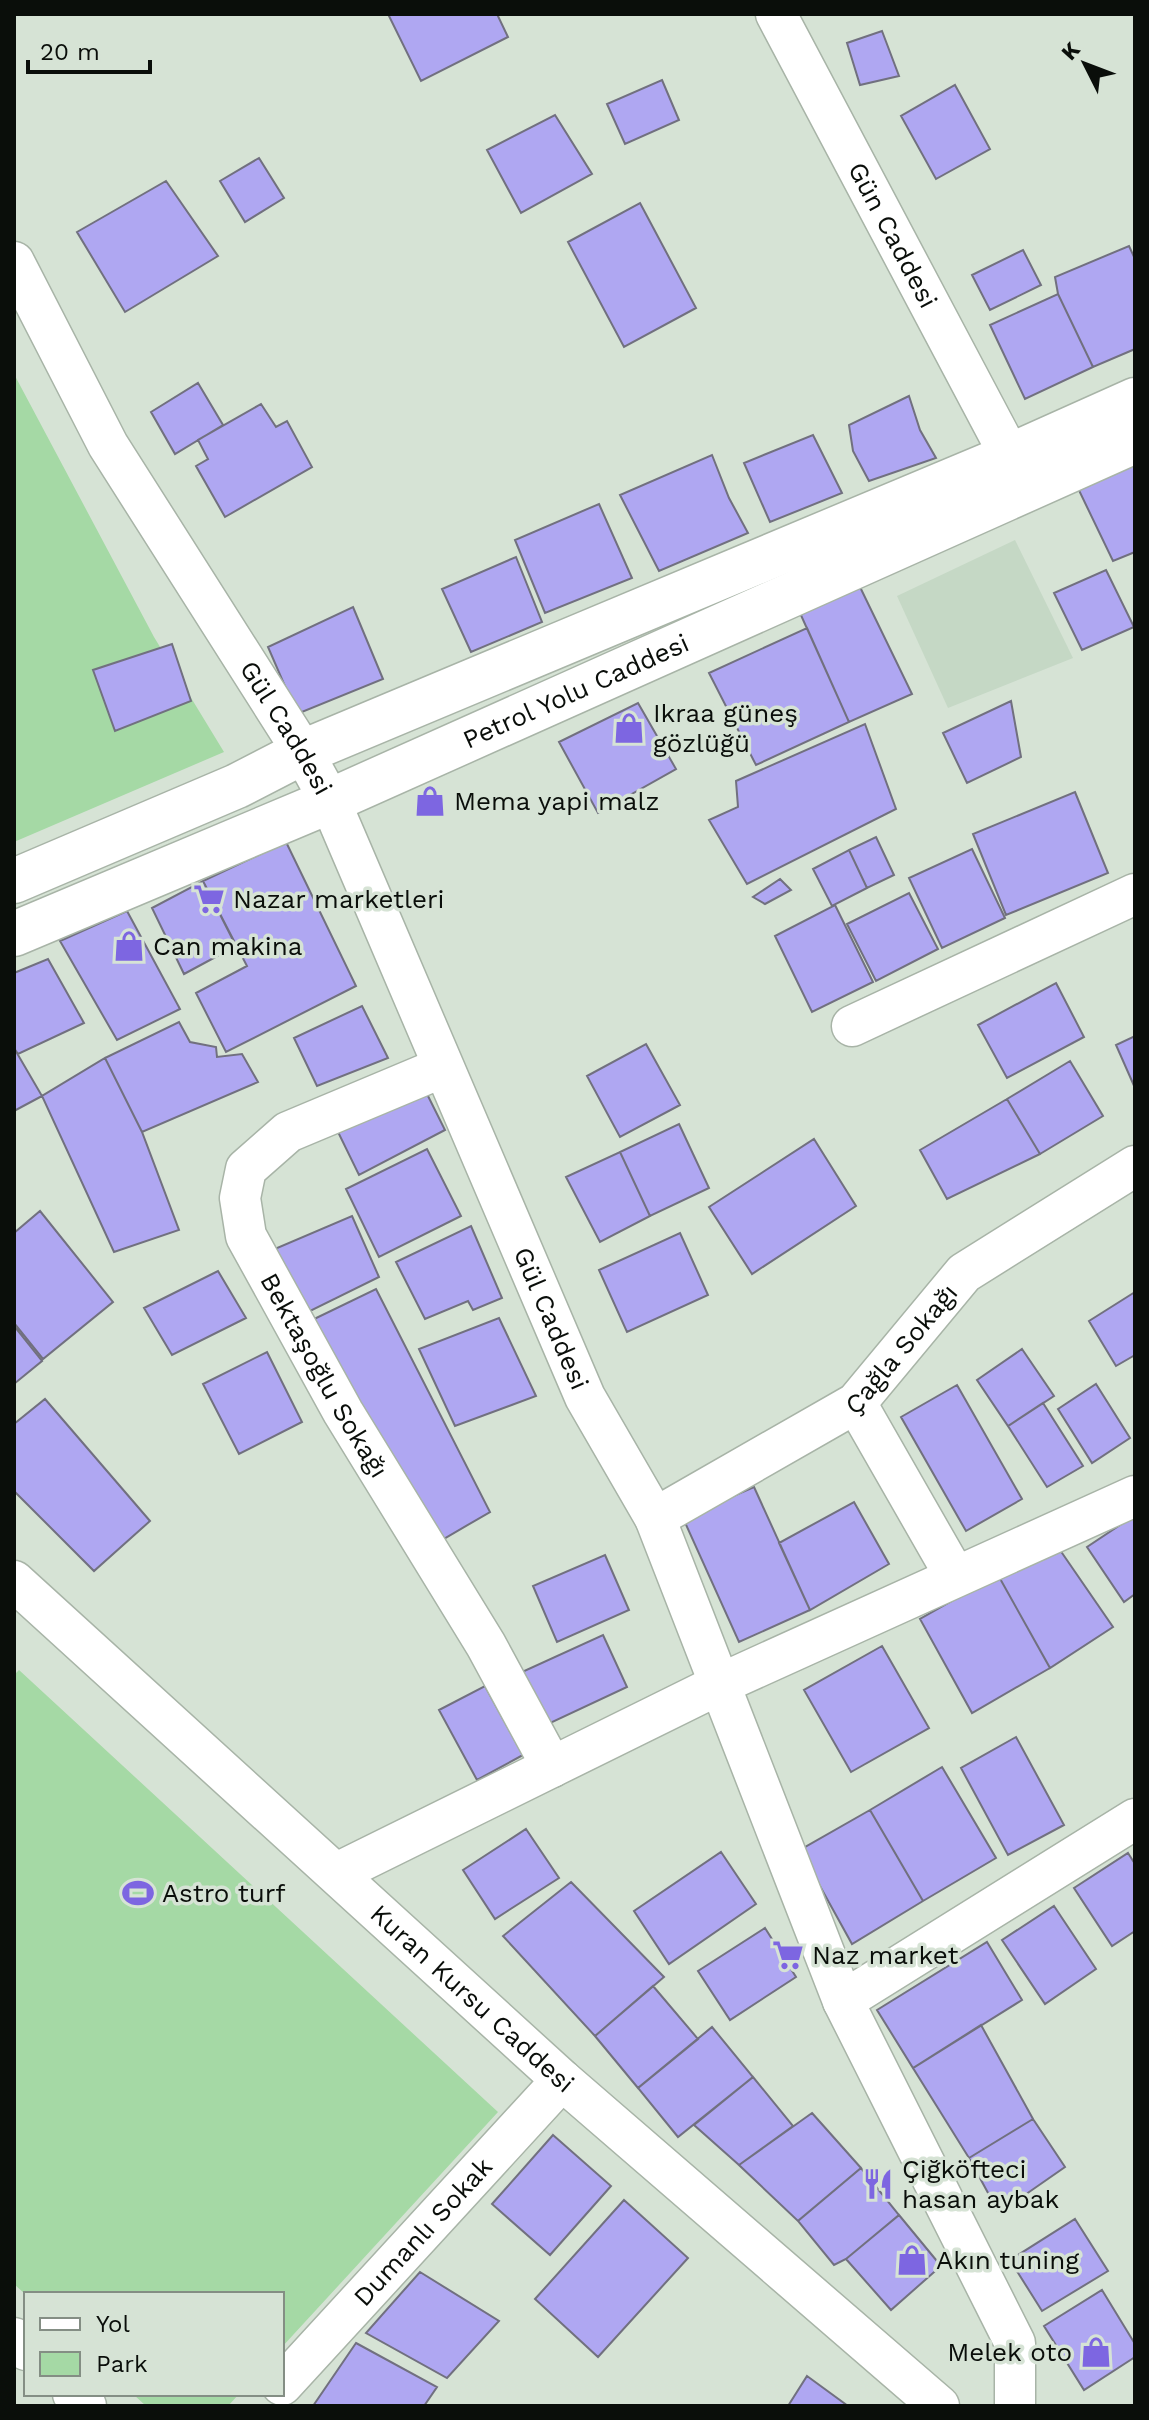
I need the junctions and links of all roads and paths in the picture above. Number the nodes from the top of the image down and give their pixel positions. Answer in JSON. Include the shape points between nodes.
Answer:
{"nodes":[{"id":1,"x":776,"y":14,"type":"edge"},
{"id":2,"x":14,"y":262,"type":"edge"},
{"id":3,"x":1135,"y":400,"type":"edge"},
{"id":4,"x":1135,"y":441,"type":"edge"},
{"id":5,"x":1010,"y":456,"type":"junction"},
{"id":6,"x":303,"y":752,"type":"junction"},
{"id":7,"x":330,"y":801,"type":"junction"},
{"id":8,"x":14,"y":881,"type":"edge"},
{"id":9,"x":1135,"y":894,"type":"edge"},
{"id":10,"x":14,"y":934,"type":"edge"},
{"id":11,"x":852,"y":1026,"type":"dead end"},
{"id":12,"x":443,"y":1067,"type":"junction"},
{"id":13,"x":1135,"y":1166,"type":"edge"},
{"id":14,"x":856,"y":1403,"type":"junction"},
{"id":15,"x":1135,"y":1496,"type":"edge"},
{"id":16,"x":655,"y":1518,"type":"junction"},
{"id":17,"x":955,"y":1576,"type":"junction"},
{"id":18,"x":14,"y":1581,"type":"edge"},
{"id":19,"x":720,"y":1684,"type":"junction"},
{"id":20,"x":552,"y":1767,"type":"junction"},
{"id":21,"x":1135,"y":1819,"type":"edge"},
{"id":22,"x":337,"y":1873,"type":"junction"},
{"id":23,"x":843,"y":2001,"type":"junction"},
{"id":24,"x":562,"y":2080,"type":"junction"},
{"id":25,"x":284,"y":2383,"type":"edge"},
{"id":26,"x":928,"y":2402,"type":"edge"},
{"id":27,"x":1015,"y":2406,"type":"edge"}],
"edges":[{"from":1,"to":5,"type":"street","name":"Gün Caddesi"},
{"from":2,"to":6,"type":"street","name":"Gül Caddesi","via":[[108,445]]},
{"from":3,"to":5,"type":"main road","name":"Petrol Yolu Caddesi"},
{"from":4,"to":7,"type":"main road","name":"Petrol Yolu Caddesi"},
{"from":5,"to":6,"type":"main road","name":"Petrol Yolu Caddesi"},
{"from":6,"to":7,"type":"street","name":"Gül Caddesi"},
{"from":6,"to":8,"type":"main road","name":"Petrol Yolu Caddesi","via":[[237,786]]},
{"from":7,"to":10,"type":"main road","name":"Petrol Yolu Caddesi"},
{"from":7,"to":12,"type":"street","name":"Gül Caddesi"},
{"from":9,"to":11,"type":"street"},
{"from":12,"to":16,"type":"street","name":"Gül Caddesi","via":[[585,1397]]},
{"from":12,"to":20,"type":"street","name":"Bektaşoğlu Sokağı","via":[[288,1132],[246,1169],[240,1198],[246,1236]]},
{"from":13,"to":14,"type":"street","name":"Çağla Sokağı","via":[[964,1273]]},
{"from":14,"to":16,"type":"street","name":"Çağla Sokağı"},
{"from":14,"to":17,"type":"street"},
{"from":15,"to":17,"type":"street"},
{"from":16,"to":19,"type":"street","name":"Gül Caddesi"},
{"from":17,"to":19,"type":"street"},
{"from":18,"to":22,"type":"street","name":"Kuran Kursu Caddesi"},
{"from":19,"to":20,"type":"street"},
{"from":19,"to":23,"type":"street","name":"Gül Caddesi"},
{"from":20,"to":22,"type":"street"},
{"from":21,"to":23,"type":"street"},
{"from":22,"to":24,"type":"street","name":"Kuran Kursu Caddesi"},
{"from":23,"to":27,"type":"street","name":"Gül Caddesi","via":[[1015,2343]]},
{"from":24,"to":25,"type":"street","name":"Dumanlı Sokak"},
{"from":24,"to":26,"type":"street","name":"Kuran Kursu Caddesi"}]}
